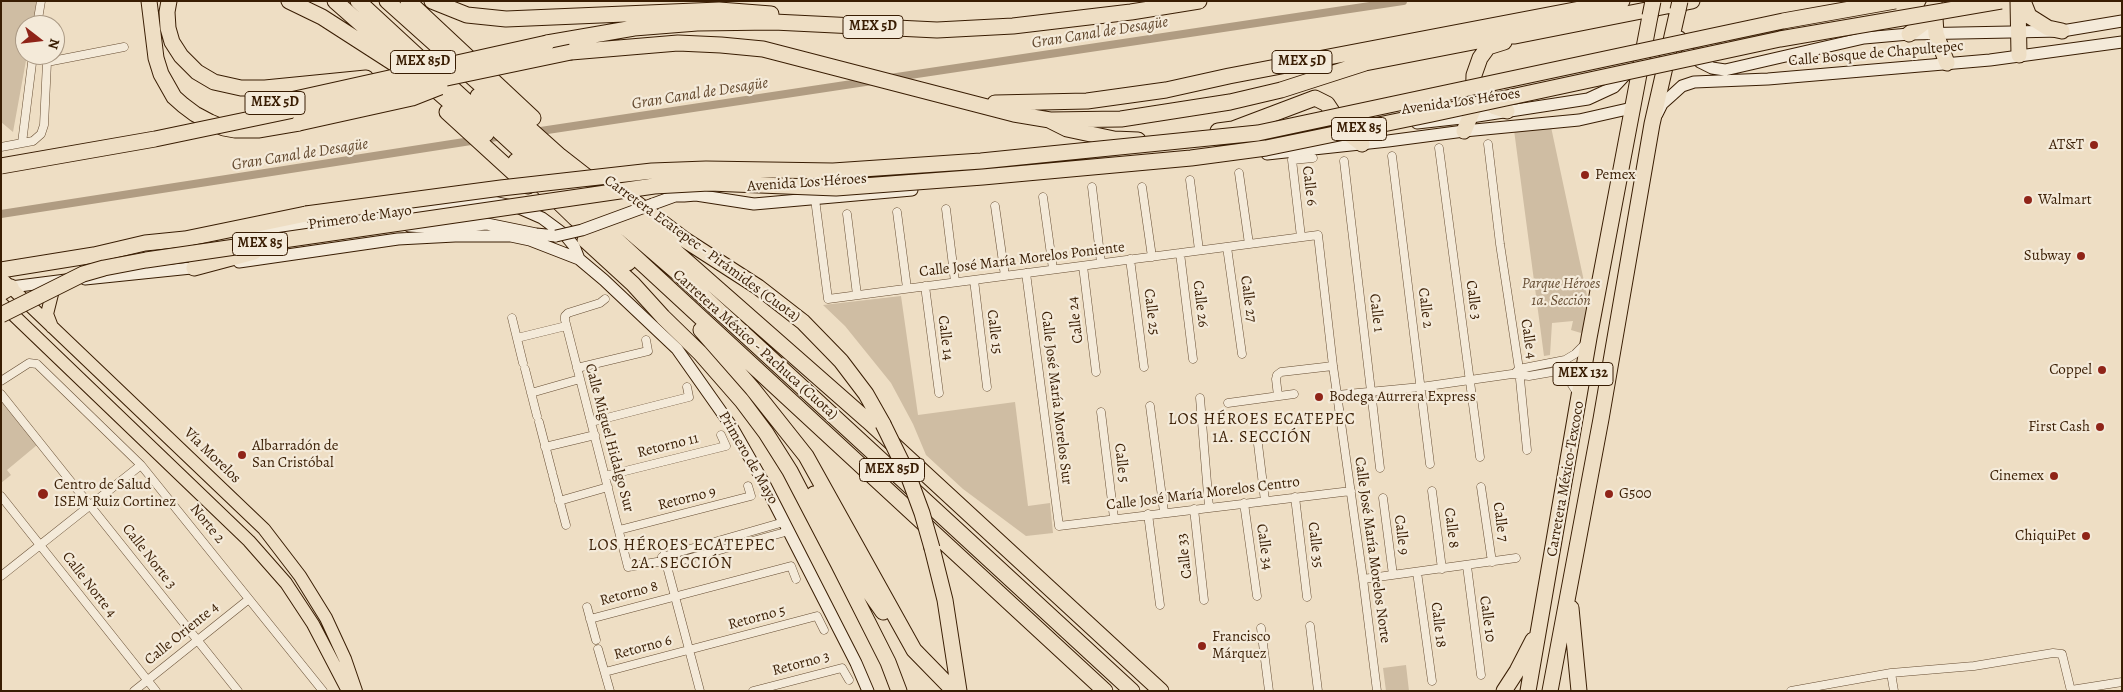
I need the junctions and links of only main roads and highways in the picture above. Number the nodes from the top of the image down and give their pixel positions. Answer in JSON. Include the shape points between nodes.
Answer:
{"nodes":[{"id":1,"x":149,"y":1,"type":"edge"},
{"id":2,"x":169,"y":1,"type":"edge"},
{"id":3,"x":289,"y":1,"type":"edge"},
{"id":4,"x":324,"y":1,"type":"edge"},
{"id":5,"x":335,"y":1,"type":"edge"},
{"id":6,"x":358,"y":1,"type":"edge"},
{"id":7,"x":376,"y":1,"type":"edge"},
{"id":8,"x":387,"y":1,"type":"edge"},
{"id":9,"x":408,"y":1,"type":"edge"},
{"id":10,"x":432,"y":1,"type":"edge"},
{"id":11,"x":1155,"y":1,"type":"edge"},
{"id":12,"x":1198,"y":1,"type":"edge"},
{"id":13,"x":1622,"y":1,"type":"edge"},
{"id":14,"x":1692,"y":1,"type":"edge"},
{"id":15,"x":1896,"y":1,"type":"edge"},
{"id":16,"x":2001,"y":1,"type":"edge"},
{"id":17,"x":2018,"y":1,"type":"edge"},
{"id":18,"x":2023,"y":1,"type":"edge"},
{"id":19,"x":1934,"y":2,"type":"edge"},
{"id":20,"x":1651,"y":9,"type":"edge"},
{"id":21,"x":1678,"y":10,"type":"edge"},
{"id":22,"x":1131,"y":12,"type":"junction"},
{"id":23,"x":2122,"y":21,"type":"edge"},
{"id":24,"x":857,"y":26,"type":"junction"},
{"id":25,"x":2062,"y":30,"type":"junction"},
{"id":26,"x":2018,"y":31,"type":"junction"},
{"id":27,"x":1910,"y":34,"type":"junction"},
{"id":28,"x":1936,"y":34,"type":"junction"},
{"id":29,"x":1515,"y":36,"type":"junction"},
{"id":30,"x":2122,"y":42,"type":"edge"},
{"id":31,"x":2018,"y":55,"type":"junction"},
{"id":32,"x":1642,"y":58,"type":"junction"},
{"id":33,"x":1947,"y":63,"type":"junction"},
{"id":34,"x":488,"y":69,"type":"junction"},
{"id":35,"x":392,"y":71,"type":"junction"},
{"id":36,"x":1474,"y":81,"type":"junction"},
{"id":37,"x":1308,"y":87,"type":"junction"},
{"id":38,"x":978,"y":103,"type":"junction"},
{"id":39,"x":1632,"y":108,"type":"junction"},
{"id":40,"x":1507,"y":111,"type":"junction"},
{"id":41,"x":496,"y":120,"type":"junction"},
{"id":42,"x":1050,"y":120,"type":"junction"},
{"id":43,"x":1468,"y":124,"type":"junction"},
{"id":44,"x":1652,"y":124,"type":"junction"},
{"id":45,"x":1345,"y":131,"type":"junction"},
{"id":46,"x":1309,"y":136,"type":"junction"},
{"id":47,"x":1362,"y":144,"type":"junction"},
{"id":48,"x":1,"y":156,"type":"edge"},
{"id":49,"x":559,"y":156,"type":"junction"},
{"id":50,"x":517,"y":162,"type":"junction"},
{"id":51,"x":1183,"y":164,"type":"junction"},
{"id":52,"x":1,"y":166,"type":"edge"},
{"id":53,"x":528,"y":204,"type":"junction"},
{"id":54,"x":295,"y":227,"type":"junction"},
{"id":55,"x":441,"y":228,"type":"junction"},
{"id":56,"x":416,"y":237,"type":"junction"},
{"id":57,"x":180,"y":239,"type":"junction"},
{"id":58,"x":579,"y":259,"type":"junction"},
{"id":59,"x":188,"y":268,"type":"junction"},
{"id":60,"x":1,"y":270,"type":"edge"},
{"id":61,"x":68,"y":280,"type":"junction"},
{"id":62,"x":633,"y":284,"type":"junction"},
{"id":63,"x":5,"y":286,"type":"edge"},
{"id":64,"x":1,"y":303,"type":"edge"},
{"id":65,"x":1,"y":316,"type":"edge"},
{"id":66,"x":52,"y":329,"type":"junction"},
{"id":67,"x":1569,"y":587,"type":"junction"},
{"id":68,"x":1541,"y":623,"type":"junction"},
{"id":69,"x":913,"y":649,"type":"junction"},
{"id":70,"x":1159,"y":689,"type":"edge"},
{"id":71,"x":348,"y":691,"type":"edge"},
{"id":72,"x":356,"y":691,"type":"edge"},
{"id":73,"x":868,"y":691,"type":"edge"},
{"id":74,"x":900,"y":691,"type":"edge"},
{"id":75,"x":954,"y":691,"type":"edge"},
{"id":76,"x":959,"y":691,"type":"edge"},
{"id":77,"x":1106,"y":691,"type":"edge"},
{"id":78,"x":1132,"y":691,"type":"edge"},
{"id":79,"x":1504,"y":691,"type":"edge"},
{"id":80,"x":1528,"y":691,"type":"edge"},
{"id":81,"x":1550,"y":691,"type":"edge"},
{"id":82,"x":1579,"y":691,"type":"edge"}],
"edges":[{"from":1,"to":34,"type":"highway","bridge":true,"via":[[156,58],[174,97],[224,128],[258,130],[412,98]]},
{"from":2,"to":35,"type":"highway","bridge":true,"via":[[168,28],[172,42],[197,72],[214,82],[241,88],[265,88],[358,79]]},
{"from":3,"to":35,"type":"highway","via":[[322,17]]},
{"from":4,"to":35,"type":"highway","name":"Carretera Ecatepec - Pirámides (Cuota)"},
{"from":5,"to":41,"type":"highway"},
{"from":6,"to":41,"type":"highway","name":"Carretera México - Pachuca (Cuota)","number":"MEX 85D"},
{"from":7,"to":41,"type":"highway","name":"Carretera México - Pachuca (Cuota)","number":"MEX 85D"},
{"from":8,"to":41,"type":"highway"},
{"from":9,"to":41,"type":"highway","name":"Carretera Ecatepec - Pirámides (Cuota)"},
{"from":10,"to":24,"type":"highway","via":[[467,14],[506,19],[719,10]]},
{"from":11,"to":22,"type":"highway"},
{"from":12,"to":22,"type":"highway","number":"MEX 5D"},
{"from":13,"to":38,"type":"highway","number":"MEX 5D","via":[[1166,90],[1087,100]]},
{"from":14,"to":29,"type":"highway"},
{"from":15,"to":57,"type":"highway","number":"MEX 85","bridge":true,"via":[[1783,21],[1258,133],[981,161],[833,171],[652,171],[306,214]]},
{"from":16,"to":53,"type":"highway","number":"MEX 85","bridge":true,"via":[[1780,39],[1266,148],[1191,158],[836,188],[708,183],[654,186]]},
{"from":17,"to":26,"type":"highway"},
{"from":18,"to":25,"type":"highway","via":[[2029,16],[2048,28]]},
{"from":19,"to":27,"type":"highway","via":[[1926,22]]},
{"from":19,"to":28,"type":"highway"},
{"from":20,"to":32,"type":"highway","name":"Carretera México-Texcoco","number":"MEX 132"},
{"from":21,"to":27,"type":"main road","name":"Calle Bosque de Chapultepec","via":[[1678,31],[1690,54],[1706,66],[1725,70],[1864,38]]},
{"from":21,"to":44,"type":"highway","name":"Carretera México-Texcoco","number":"MEX 132"},
{"from":22,"to":24,"type":"highway","number":"MEX 5D","via":[[1013,26],[937,30]]},
{"from":23,"to":25,"type":"main road","name":"Calle Bosque de Chapultepec"},
{"from":24,"to":35,"type":"highway","number":"MEX 5D","bridge":true,"via":[[774,22],[634,28]]},
{"from":25,"to":26,"type":"main road","name":"Calle Bosque de Chapultepec"},
{"from":26,"to":28,"type":"main road","name":"Calle Bosque de Chapultepec"},
{"from":26,"to":31,"type":"highway"},
{"from":27,"to":28,"type":"main road","name":"Calle Bosque de Chapultepec"},
{"from":28,"to":33,"type":"highway"},
{"from":29,"to":36,"type":"highway","via":[[1484,52]]},
{"from":29,"to":37,"type":"highway","via":[[1365,63]]},
{"from":30,"to":31,"type":"main road","name":"Calle Bosque de Chapultepec"},
{"from":31,"to":33,"type":"main road","name":"Calle Bosque de Chapultepec"},
{"from":32,"to":39,"type":"highway","name":"Carretera México-Texcoco","number":"MEX 132"},
{"from":32,"to":40,"type":"main road","name":"Avenida Los Héroes","via":[[1614,87],[1588,99]]},
{"from":33,"to":44,"type":"main road","name":"Calle Bosque de Chapultepec","via":[[1768,79],[1694,82],[1682,86],[1662,104]]},
{"from":34,"to":38,"type":"highway","number":"MEX 5D","bridge":true,"via":[[571,52],[678,43],[720,45],[763,49]]},
{"from":34,"to":52,"type":"highway","number":"MEX 5D","bridge":true,"via":[[155,139]]},
{"from":35,"to":41,"type":"highway","name":"Carretera Ecatepec - Pirámides (Cuota)"},
{"from":35,"to":48,"type":"highway","number":"MEX 5D","bridge":true,"via":[[219,116]]},
{"from":36,"to":40,"type":"highway","via":[[1484,100]]},
{"from":36,"to":43,"type":"highway"},
{"from":37,"to":42,"type":"highway","via":[[1121,119]]},
{"from":37,"to":42,"type":"highway","via":[[1295,104],[1233,129],[1138,140],[1114,139],[1067,129]]},
{"from":37,"to":45,"type":"highway","via":[[1327,104]]},
{"from":37,"to":46,"type":"highway","via":[[1323,112],[1323,122]]},
{"from":38,"to":42,"type":"highway"},
{"from":39,"to":43,"type":"main road","name":"Avenida Los Héroes","via":[[1578,120]]},
{"from":39,"to":68,"type":"highway","name":"Carretera México-Texcoco","number":"MEX 132"},
{"from":40,"to":43,"type":"main road","name":"Avenida Los Héroes"},
{"from":41,"to":49,"type":"highway","name":"Carretera México - Pachuca (Cuota)","number":"MEX 85D"},
{"from":41,"to":49,"type":"highway","name":"Carretera Ecatepec - Pirámides (Cuota)"},
{"from":41,"to":50,"type":"highway","name":"Carretera México - Pachuca (Cuota)","number":"MEX 85D"},
{"from":41,"to":50,"type":"highway","name":"Carretera Ecatepec - Pirámides (Cuota)"},
{"from":43,"to":45,"type":"main road","name":"Avenida Los Héroes"},
{"from":43,"to":47,"type":"main road","name":"Avenida Los Héroes"},
{"from":44,"to":67,"type":"highway","name":"Carretera México-Texcoco","number":"MEX 132"},
{"from":45,"to":46,"type":"main road","name":"Avenida Los Héroes"},
{"from":45,"to":47,"type":"highway"},
{"from":46,"to":51,"type":"main road","name":"Avenida Los Héroes","via":[[1242,145]]},
{"from":47,"to":51,"type":"main road","name":"Avenida Los Héroes"},
{"from":49,"to":70,"type":"highway","via":[[619,202],[868,421]]},
{"from":49,"to":76,"type":"highway","name":"Carretera Ecatepec - Pirámides (Cuota)","bridge":true,"via":[[758,287],[803,322],[841,361],[866,394],[908,475],[932,548],[945,600]]},
{"from":49,"to":78,"type":"highway","name":"Carretera México - Pachuca (Cuota)","number":"MEX 85D","via":[[678,273]]},
{"from":50,"to":62,"type":"highway","name":"Carretera Ecatepec - Pirámides (Cuota)"},
{"from":50,"to":69,"type":"highway","via":[[711,340],[774,415],[806,456]]},
{"from":50,"to":77,"type":"highway","name":"Carretera México - Pachuca (Cuota)","number":"MEX 85D"},
{"from":51,"to":55,"type":"main road","name":"Avenida Los Héroes","bridge":true,"via":[[754,204],[696,195],[675,196],[582,230],[556,236],[487,224]]},
{"from":53,"to":59,"type":"highway","bridge":true,"via":[[456,222],[254,252]]},
{"from":53,"to":65,"type":"highway","number":"MEX 85","bridge":true,"via":[[104,268],[83,274]]},
{"from":54,"to":55,"type":"main road","via":[[381,225]]},
{"from":54,"to":57,"type":"main road","name":"Primero de Mayo"},
{"from":54,"to":58,"type":"main road","name":"Primero de Mayo","via":[[493,202],[517,207],[542,218],[565,234]]},
{"from":55,"to":56,"type":"main road"},
{"from":56,"to":58,"type":"main road","name":"Primero de Mayo","via":[[511,236]]},
{"from":56,"to":59,"type":"main road","name":"Primero de Mayo"},
{"from":57,"to":59,"type":"main road","via":[[169,247],[168,256],[174,265]]},
{"from":57,"to":60,"type":"highway","name":"Primero de Mayo","number":"MEX 85"},
{"from":58,"to":73,"type":"main road","name":"Primero de Mayo","via":[[677,349],[732,427],[787,527]]},
{"from":59,"to":61,"type":"main road","name":"Primero de Mayo"},
{"from":61,"to":63,"type":"main road","name":"Primero de Mayo"},
{"from":61,"to":66,"type":"main road","via":[[53,290],[47,314]]},
{"from":62,"to":69,"type":"highway","via":[[664,307],[714,356],[779,436],[799,466],[862,582]]},
{"from":62,"to":74,"type":"highway","name":"Carretera Ecatepec - Pirámides (Cuota)","via":[[700,353],[766,433],[822,531]]},
{"from":63,"to":66,"type":"main road","name":"Vía Morelos"},
{"from":64,"to":71,"type":"main road","via":[[249,541],[286,583],[313,624]]},
{"from":66,"to":72,"type":"main road","name":"Vía Morelos","via":[[264,529],[300,576],[326,618]]},
{"from":67,"to":81,"type":"highway","name":"Carretera México-Texcoco","number":"MEX 132"},
{"from":67,"to":82,"type":"highway"},
{"from":68,"to":79,"type":"highway"},
{"from":68,"to":80,"type":"highway","name":"Carretera México-Texcoco","number":"MEX 132"},
{"from":69,"to":75,"type":"highway"}]}
